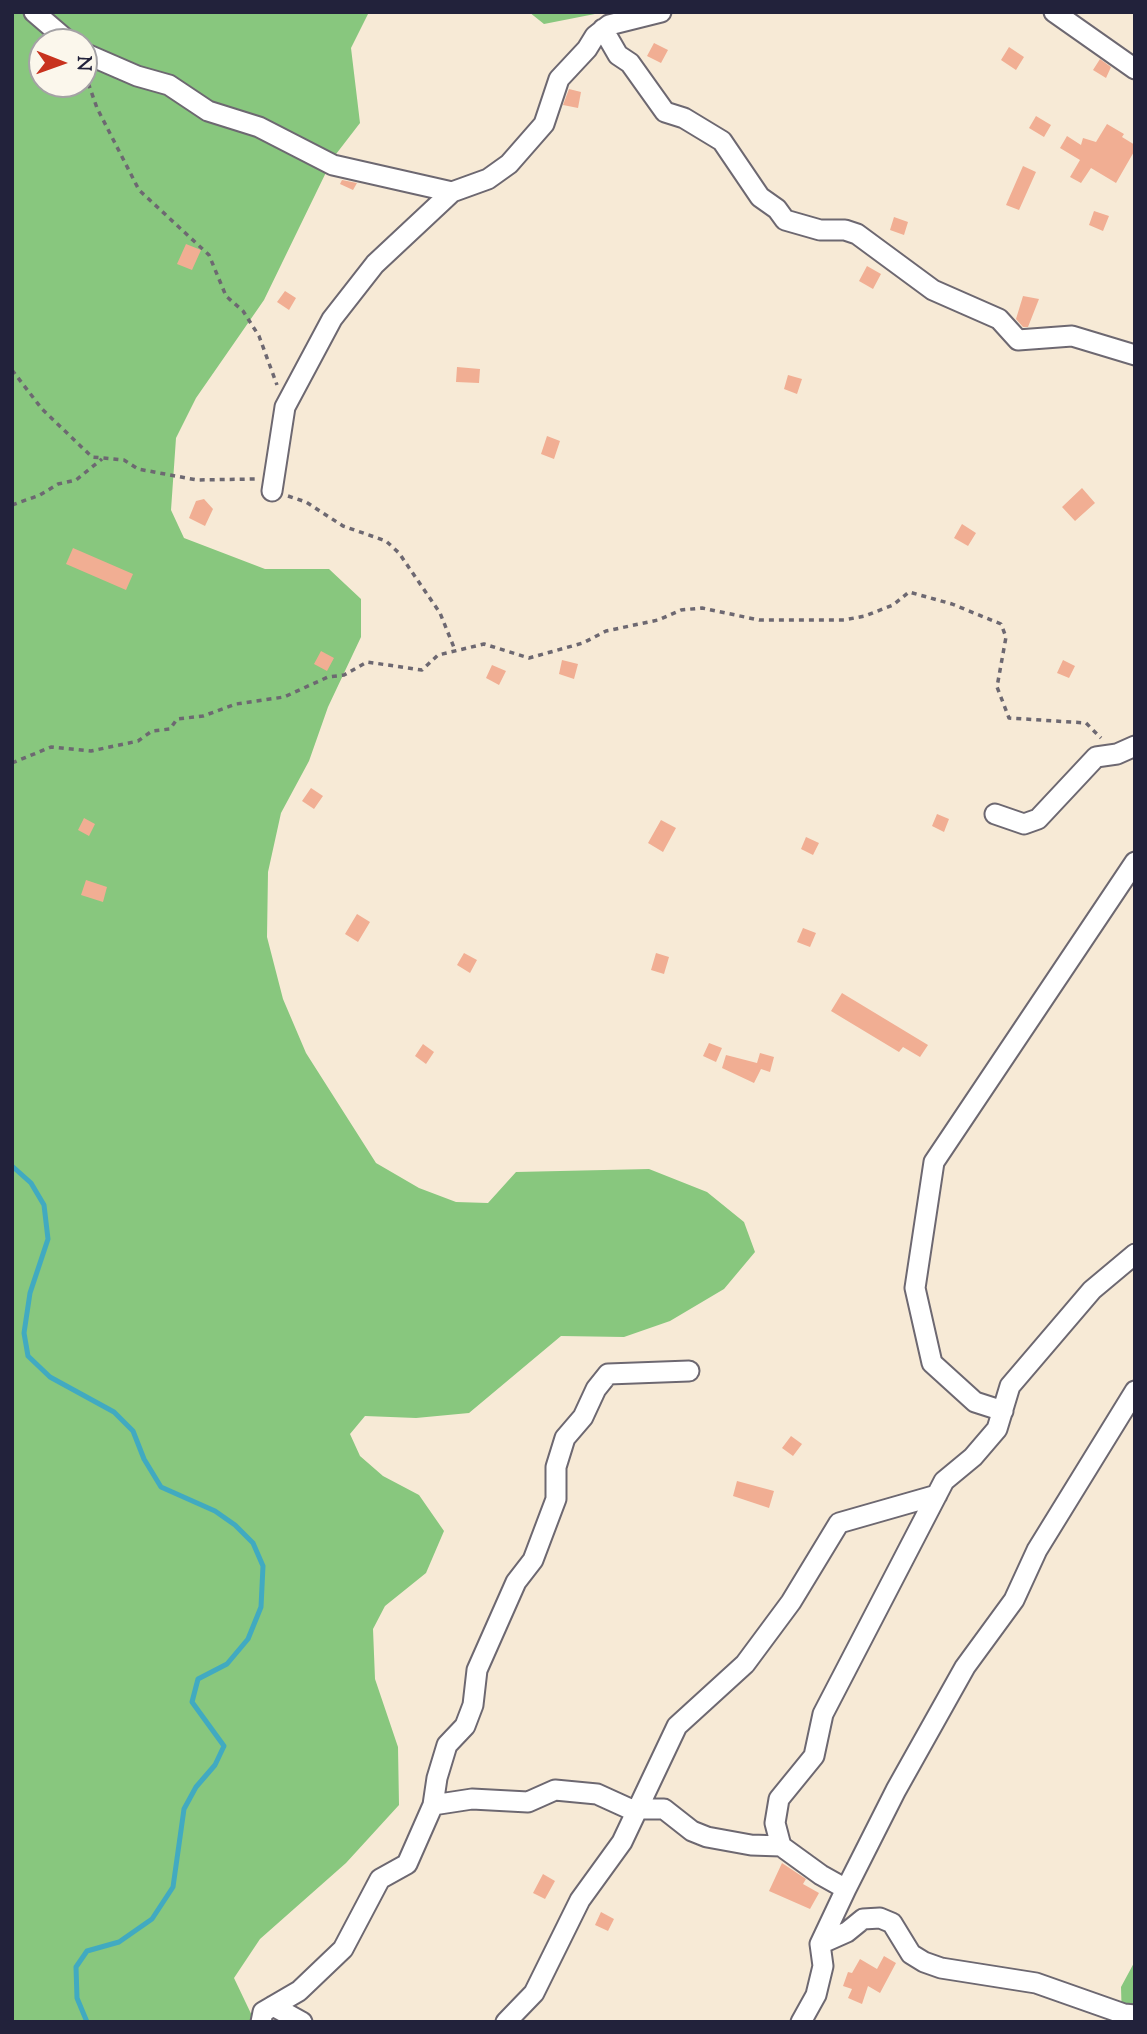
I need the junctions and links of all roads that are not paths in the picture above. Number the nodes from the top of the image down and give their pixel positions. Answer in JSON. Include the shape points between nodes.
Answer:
{"nodes":[{"id":1,"x":34,"y":12,"type":"edge"},
{"id":2,"x":661,"y":12,"type":"edge"},
{"id":3,"x":1054,"y":12,"type":"edge"},
{"id":4,"x":53,"y":28,"type":"edge"},
{"id":5,"x":603,"y":29,"type":"junction"},
{"id":6,"x":98,"y":59,"type":"edge"},
{"id":7,"x":1135,"y":69,"type":"edge"},
{"id":8,"x":452,"y":192,"type":"junction"},
{"id":9,"x":1135,"y":355,"type":"edge"},
{"id":10,"x":272,"y":491,"type":"road end"},
{"id":11,"x":1126,"y":750,"type":"edge"},
{"id":12,"x":995,"y":814,"type":"dead end"},
{"id":13,"x":1135,"y":862,"type":"edge"},
{"id":14,"x":1135,"y":1254,"type":"edge"},
{"id":15,"x":689,"y":1371,"type":"dead end"},
{"id":16,"x":1135,"y":1391,"type":"edge"},
{"id":17,"x":1003,"y":1410,"type":"junction"},
{"id":18,"x":937,"y":1495,"type":"junction"},
{"id":19,"x":433,"y":1805,"type":"junction"},
{"id":20,"x":636,"y":1809,"type":"junction"},
{"id":21,"x":781,"y":1846,"type":"junction"},
{"id":22,"x":846,"y":1889,"type":"junction"},
{"id":23,"x":820,"y":1944,"type":"junction"},
{"id":24,"x":273,"y":2006,"type":"junction"},
{"id":25,"x":1135,"y":2015,"type":"edge"},
{"id":26,"x":261,"y":2022,"type":"edge"},
{"id":27,"x":302,"y":2022,"type":"edge"},
{"id":28,"x":506,"y":2022,"type":"edge"},
{"id":29,"x":801,"y":2022,"type":"edge"}],
"edges":[{"from":1,"to":4,"type":"street"},
{"from":2,"to":5,"type":"street"},
{"from":3,"to":7,"type":"street"},
{"from":5,"to":8,"type":"street","via":[[559,79],[544,124],[509,164],[488,179]]},
{"from":5,"to":9,"type":"street","via":[[618,55],[630,63],[665,112],[722,141],[760,197],[785,220],[858,234],[933,290],[999,319],[1018,340],[1072,336]]},
{"from":6,"to":8,"type":"street","via":[[169,85],[208,111],[259,127],[333,164]]},
{"from":8,"to":10,"type":"street","via":[[375,264],[332,319],[285,407]]},
{"from":11,"to":12,"type":"street","via":[[1096,757],[1038,819],[1024,824]]},
{"from":13,"to":17,"type":"street","via":[[934,1162],[915,1288],[932,1363],[975,1402]]},
{"from":14,"to":17,"type":"street","via":[[1092,1290],[1010,1386]]},
{"from":15,"to":19,"type":"street","via":[[608,1374],[565,1438],[556,1467],[556,1499],[533,1560],[516,1582],[477,1670],[473,1705],[465,1726],[447,1745]]},
{"from":16,"to":22,"type":"street","via":[[1037,1550],[1014,1600],[965,1667]]},
{"from":17,"to":18,"type":"street","via":[[997,1429],[944,1481]]},
{"from":18,"to":20,"type":"street","via":[[839,1523],[791,1602],[745,1664],[677,1727]]},
{"from":18,"to":21,"type":"street","via":[[823,1714],[814,1756],[779,1799],[775,1823]]},
{"from":19,"to":20,"type":"street","via":[[472,1799],[528,1802],[555,1790],[597,1794]]},
{"from":19,"to":24,"type":"street","via":[[407,1864],[380,1879],[343,1949],[299,1991]]},
{"from":20,"to":21,"type":"street","via":[[664,1809],[707,1837]]},
{"from":20,"to":28,"type":"street","via":[[622,1842],[579,1900],[534,1993]]},
{"from":21,"to":22,"type":"street"},
{"from":22,"to":23,"type":"street"},
{"from":23,"to":25,"type":"street","via":[[863,1919],[880,1919],[891,1923],[911,1954],[923,1962],[1036,1983]]},
{"from":23,"to":29,"type":"street","via":[[822,1966],[816,1996]]},
{"from":24,"to":26,"type":"street","via":[[263,2012]]},
{"from":24,"to":27,"type":"street"}]}
